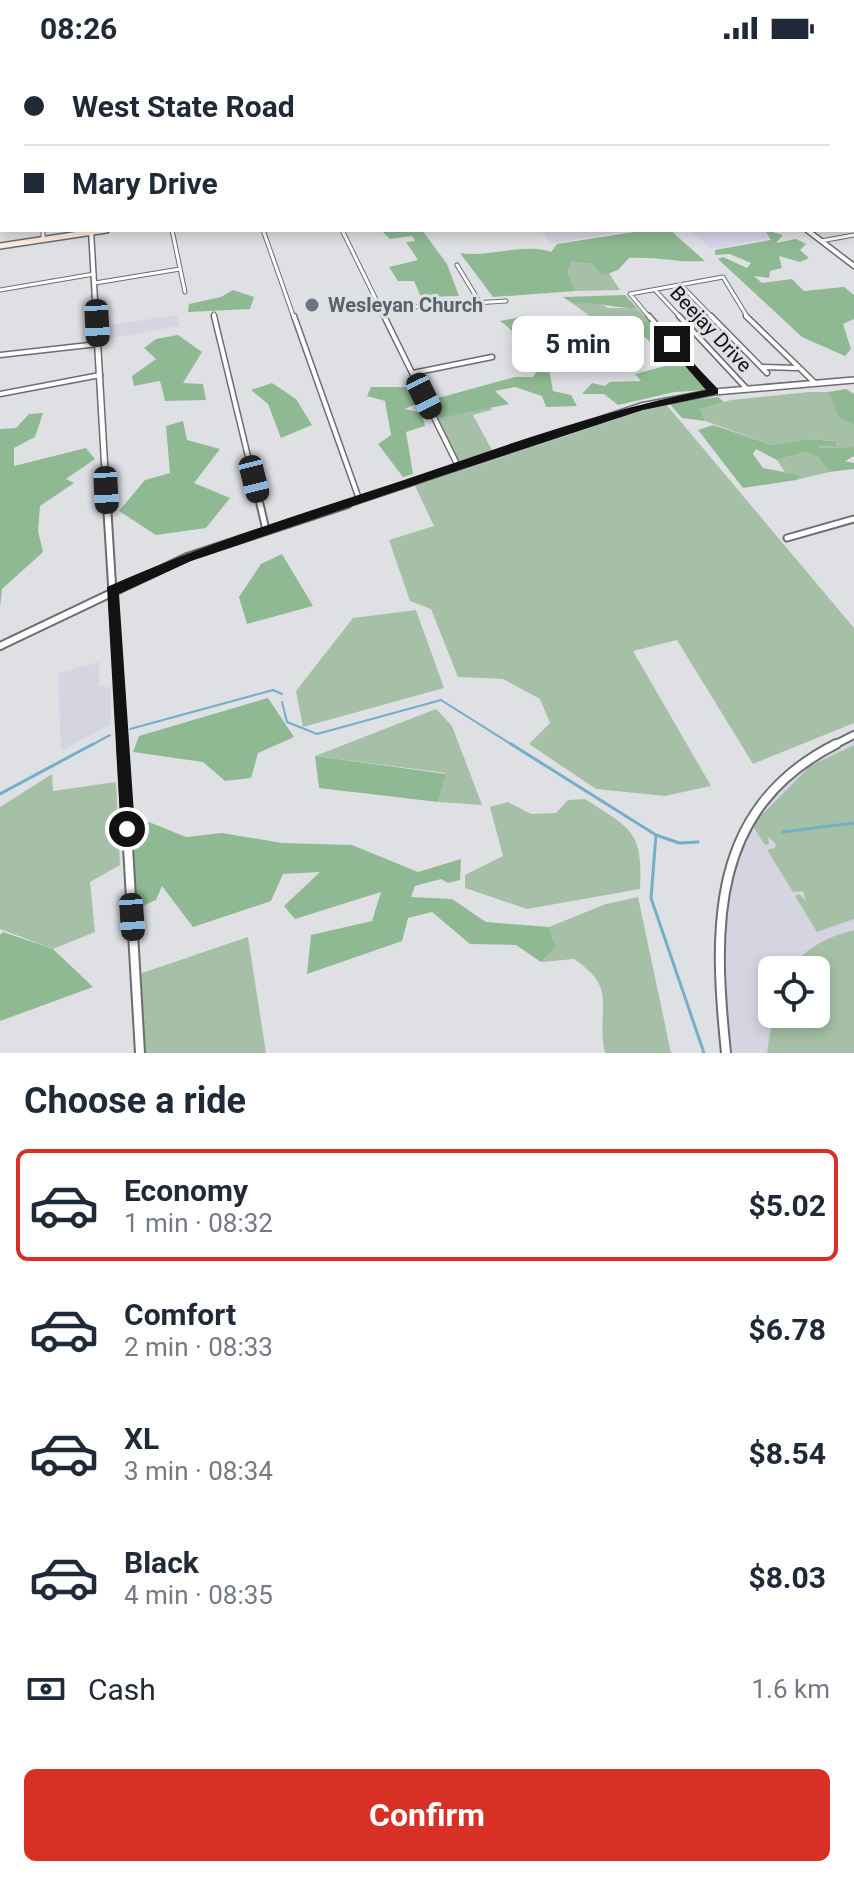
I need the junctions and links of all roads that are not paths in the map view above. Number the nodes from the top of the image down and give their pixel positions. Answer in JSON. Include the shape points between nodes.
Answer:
{"nodes":[{"id":1,"x":43,"y":232,"type":"edge"},
{"id":2,"x":86,"y":232,"type":"edge"},
{"id":3,"x":91,"y":232,"type":"edge"},
{"id":4,"x":172,"y":232,"type":"edge"},
{"id":5,"x":264,"y":232,"type":"edge"},
{"id":6,"x":343,"y":232,"type":"edge"},
{"id":7,"x":810,"y":232,"type":"edge"},
{"id":8,"x":854,"y":235,"type":"edge"},
{"id":9,"x":43,"y":240,"type":"junction"},
{"id":10,"x":821,"y":241,"type":"junction"},
{"id":11,"x":0,"y":246,"type":"edge"},
{"id":12,"x":457,"y":265,"type":"dead end"},
{"id":13,"x":854,"y":266,"type":"edge"},
{"id":14,"x":180,"y":269,"type":"junction"},
{"id":15,"x":94,"y":274,"type":"junction"},
{"id":16,"x":95,"y":283,"type":"junction"},
{"id":17,"x":681,"y":284,"type":"junction"},
{"id":18,"x":655,"y":289,"type":"junction"},
{"id":19,"x":0,"y":290,"type":"edge"},
{"id":20,"x":185,"y":292,"type":"dead end"},
{"id":21,"x":506,"y":301,"type":"dead end"},
{"id":22,"x":480,"y":303,"type":"junction"},
{"id":23,"x":381,"y":309,"type":"junction"},
{"id":24,"x":214,"y":314,"type":"dead end"},
{"id":25,"x":98,"y":344,"type":"junction"},
{"id":26,"x":0,"y":355,"type":"edge"},
{"id":27,"x":492,"y":357,"type":"dead end"},
{"id":28,"x":762,"y":367,"type":"junction"},
{"id":29,"x":799,"y":368,"type":"junction"},
{"id":30,"x":413,"y":373,"type":"junction"},
{"id":31,"x":767,"y":373,"type":"dead end"},
{"id":32,"x":100,"y":375,"type":"junction"},
{"id":33,"x":854,"y":380,"type":"edge"},
{"id":34,"x":815,"y":383,"type":"junction"},
{"id":35,"x":747,"y":389,"type":"junction"},
{"id":36,"x":714,"y":392,"type":"junction"},
{"id":37,"x":0,"y":394,"type":"edge"},
{"id":38,"x":458,"y":466,"type":"junction"},
{"id":39,"x":359,"y":499,"type":"junction"},
{"id":40,"x":854,"y":519,"type":"edge"},
{"id":41,"x":266,"y":530,"type":"junction"},
{"id":42,"x":787,"y":538,"type":"dead end"},
{"id":43,"x":112,"y":591,"type":"junction"},
{"id":44,"x":0,"y":646,"type":"edge"},
{"id":45,"x":854,"y":735,"type":"edge"},
{"id":46,"x":140,"y":1053,"type":"edge"},
{"id":47,"x":726,"y":1053,"type":"edge"}],
"edges":[{"from":1,"to":9,"type":"street"},
{"from":2,"to":9,"type":"main road"},
{"from":3,"to":15,"type":"street"},
{"from":4,"to":14,"type":"street"},
{"from":5,"to":39,"type":"street"},
{"from":6,"to":23,"type":"street"},
{"from":7,"to":10,"type":"street"},
{"from":8,"to":10,"type":"street"},
{"from":9,"to":11,"type":"main road"},
{"from":10,"to":13,"type":"street"},
{"from":12,"to":22,"type":"street"},
{"from":14,"to":16,"type":"street"},
{"from":14,"to":20,"type":"street"},
{"from":15,"to":16,"type":"street"},
{"from":15,"to":19,"type":"street"},
{"from":16,"to":25,"type":"street"},
{"from":17,"to":18,"type":"street"},
{"from":17,"to":28,"type":"street"},
{"from":17,"to":29,"type":"street","via":[[723,277],[740,310]]},
{"from":18,"to":35,"type":"street","name":"Beejay Drive"},
{"from":18,"to":36,"type":"street","via":[[630,294]]},
{"from":21,"to":22,"type":"street"},
{"from":22,"to":23,"type":"street"},
{"from":23,"to":30,"type":"street"},
{"from":24,"to":41,"type":"street"},
{"from":25,"to":26,"type":"street"},
{"from":25,"to":32,"type":"street"},
{"from":27,"to":30,"type":"street"},
{"from":28,"to":29,"type":"street"},
{"from":28,"to":31,"type":"street"},
{"from":29,"to":34,"type":"street"},
{"from":30,"to":38,"type":"street"},
{"from":32,"to":37,"type":"street"},
{"from":32,"to":43,"type":"street"},
{"from":33,"to":34,"type":"street"},
{"from":34,"to":35,"type":"street"},
{"from":35,"to":36,"type":"street"},
{"from":36,"to":38,"type":"street","via":[[641,406]]},
{"from":38,"to":39,"type":"street"},
{"from":39,"to":41,"type":"street"},
{"from":40,"to":42,"type":"street"},
{"from":41,"to":43,"type":"street"},
{"from":43,"to":44,"type":"street"},
{"from":43,"to":46,"type":"street"},
{"from":45,"to":47,"type":"street","via":[[817,749],[773,786],[748,821],[732,859],[717,938]]}]}
